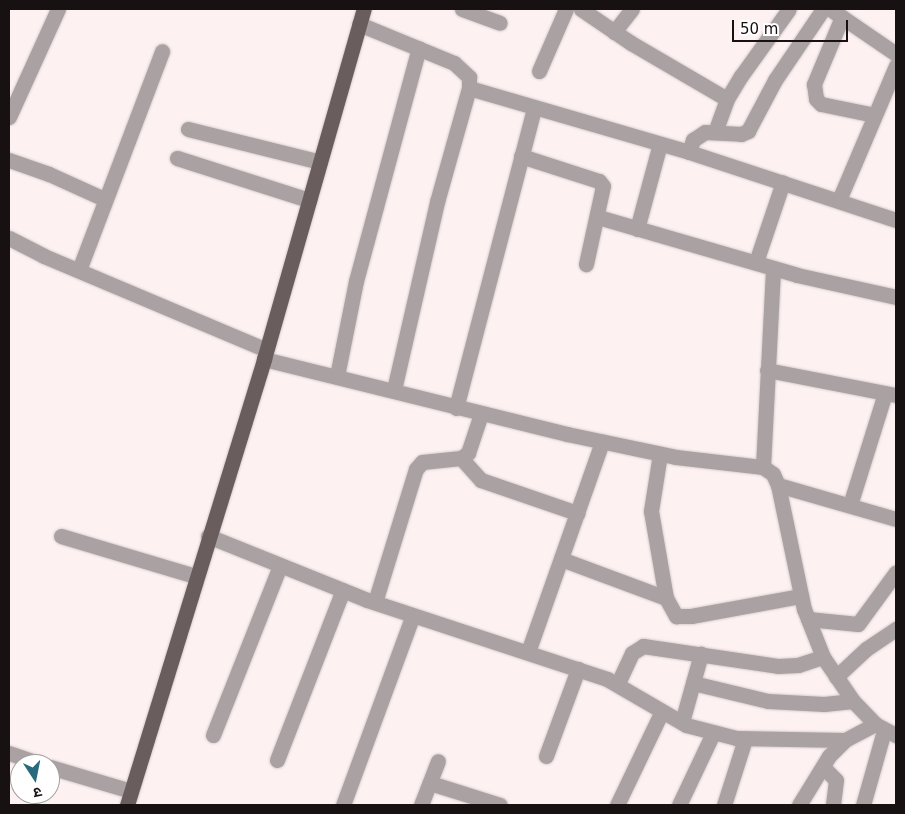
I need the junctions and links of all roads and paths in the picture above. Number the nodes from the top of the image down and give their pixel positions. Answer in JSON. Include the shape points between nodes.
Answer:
{"nodes":[{"id":1,"x":58,"y":9,"type":"edge"},
{"id":2,"x":364,"y":9,"type":"edge"},
{"id":3,"x":462,"y":9,"type":"edge"},
{"id":4,"x":566,"y":9,"type":"edge"},
{"id":5,"x":581,"y":9,"type":"edge"},
{"id":6,"x":632,"y":9,"type":"edge"},
{"id":7,"x":790,"y":9,"type":"edge"},
{"id":8,"x":823,"y":9,"type":"edge"},
{"id":9,"x":836,"y":13,"type":"edge"},
{"id":10,"x":500,"y":22,"type":"dead end"},
{"id":11,"x":360,"y":24,"type":"junction"},
{"id":12,"x":812,"y":25,"type":"junction"},
{"id":13,"x":614,"y":32,"type":"junction"},
{"id":14,"x":419,"y":48,"type":"junction"},
{"id":15,"x":162,"y":51,"type":"dead end"},
{"id":16,"x":896,"y":54,"type":"edge"},
{"id":17,"x":896,"y":66,"type":"edge"},
{"id":18,"x":539,"y":70,"type":"dead end"},
{"id":19,"x":469,"y":88,"type":"junction"},
{"id":20,"x":727,"y":100,"type":"junction"},
{"id":21,"x":534,"y":108,"type":"junction"},
{"id":22,"x":874,"y":116,"type":"junction"},
{"id":23,"x":9,"y":117,"type":"edge"},
{"id":24,"x":188,"y":129,"type":"dead end"},
{"id":25,"x":716,"y":132,"type":"junction"},
{"id":26,"x":660,"y":144,"type":"junction"},
{"id":27,"x":689,"y":152,"type":"junction"},
{"id":28,"x":521,"y":156,"type":"junction"},
{"id":29,"x":177,"y":158,"type":"dead end"},
{"id":30,"x":9,"y":160,"type":"edge"},
{"id":31,"x":320,"y":162,"type":"junction"},
{"id":32,"x":783,"y":182,"type":"junction"},
{"id":33,"x":104,"y":199,"type":"junction"},
{"id":34,"x":309,"y":200,"type":"junction"},
{"id":35,"x":839,"y":200,"type":"junction"},
{"id":36,"x":598,"y":218,"type":"junction"},
{"id":37,"x":896,"y":220,"type":"edge"},
{"id":38,"x":638,"y":229,"type":"junction"},
{"id":39,"x":9,"y":238,"type":"edge"},
{"id":40,"x":756,"y":262,"type":"junction"},
{"id":41,"x":586,"y":264,"type":"dead end"},
{"id":42,"x":773,"y":268,"type":"junction"},
{"id":43,"x":79,"y":270,"type":"junction"},
{"id":44,"x":896,"y":297,"type":"edge"},
{"id":45,"x":265,"y":354,"type":"junction"},
{"id":46,"x":767,"y":370,"type":"junction"},
{"id":47,"x":337,"y":376,"type":"junction"},
{"id":48,"x":394,"y":390,"type":"junction"},
{"id":49,"x":891,"y":394,"type":"edge"},
{"id":50,"x":456,"y":408,"type":"junction"},
{"id":51,"x":481,"y":414,"type":"junction"},
{"id":52,"x":602,"y":442,"type":"junction"},
{"id":53,"x":660,"y":454,"type":"junction"},
{"id":54,"x":461,"y":458,"type":"junction"},
{"id":55,"x":763,"y":467,"type":"junction"},
{"id":56,"x":778,"y":485,"type":"junction"},
{"id":57,"x":850,"y":505,"type":"junction"},
{"id":58,"x":577,"y":513,"type":"junction"},
{"id":59,"x":896,"y":520,"type":"edge"},
{"id":60,"x":61,"y":536,"type":"dead end"},
{"id":61,"x":208,"y":536,"type":"junction"},
{"id":62,"x":561,"y":559,"type":"junction"},
{"id":63,"x":280,"y":566,"type":"junction"},
{"id":64,"x":896,"y":572,"type":"edge"},
{"id":65,"x":195,"y":576,"type":"junction"},
{"id":66,"x":342,"y":590,"type":"junction"},
{"id":67,"x":801,"y":596,"type":"junction"},
{"id":68,"x":666,"y":598,"type":"junction"},
{"id":69,"x":375,"y":602,"type":"junction"},
{"id":70,"x":413,"y":615,"type":"junction"},
{"id":71,"x":808,"y":619,"type":"junction"},
{"id":72,"x":896,"y":629,"type":"edge"},
{"id":73,"x":528,"y":652,"type":"junction"},
{"id":74,"x":702,"y":654,"type":"junction"},
{"id":75,"x":823,"y":657,"type":"junction"},
{"id":76,"x":578,"y":669,"type":"junction"},
{"id":77,"x":836,"y":677,"type":"junction"},
{"id":78,"x":618,"y":683,"type":"junction"},
{"id":79,"x":693,"y":683,"type":"junction"},
{"id":80,"x":853,"y":700,"type":"junction"},
{"id":81,"x":662,"y":712,"type":"junction"},
{"id":82,"x":682,"y":722,"type":"junction"},
{"id":83,"x":885,"y":730,"type":"edge"},
{"id":84,"x":713,"y":733,"type":"junction"},
{"id":85,"x":213,"y":735,"type":"dead end"},
{"id":86,"x":745,"y":739,"type":"junction"},
{"id":87,"x":845,"y":740,"type":"junction"},
{"id":88,"x":546,"y":756,"type":"dead end"},
{"id":89,"x":277,"y":760,"type":"dead end"},
{"id":90,"x":438,"y":761,"type":"dead end"},
{"id":91,"x":822,"y":766,"type":"junction"},
{"id":92,"x":60,"y":771,"type":"edge"},
{"id":93,"x":430,"y":783,"type":"junction"},
{"id":94,"x":129,"y":798,"type":"edge"},
{"id":95,"x":343,"y":805,"type":"edge"},
{"id":96,"x":421,"y":805,"type":"edge"},
{"id":97,"x":500,"y":805,"type":"edge"},
{"id":98,"x":617,"y":805,"type":"edge"},
{"id":99,"x":679,"y":805,"type":"edge"},
{"id":100,"x":724,"y":805,"type":"edge"},
{"id":101,"x":799,"y":805,"type":"edge"},
{"id":102,"x":833,"y":805,"type":"edge"},
{"id":103,"x":863,"y":805,"type":"edge"}],
"edges":[{"from":1,"to":23,"type":"street"},
{"from":2,"to":11,"type":"main road"},
{"from":3,"to":10,"type":"street"},
{"from":4,"to":18,"type":"street"},
{"from":5,"to":13,"type":"street"},
{"from":6,"to":13,"type":"street"},
{"from":7,"to":12,"type":"street"},
{"from":7,"to":20,"type":"street"},
{"from":8,"to":12,"type":"street"},
{"from":9,"to":16,"type":"street"},
{"from":9,"to":22,"type":"street","via":[[814,84],[816,99],[821,104]]},
{"from":11,"to":14,"type":"street"},
{"from":11,"to":31,"type":"main road"},
{"from":12,"to":25,"type":"street","via":[[775,80],[748,131],[741,134]]},
{"from":13,"to":20,"type":"street"},
{"from":14,"to":19,"type":"street","via":[[464,70],[469,77]]},
{"from":14,"to":47,"type":"street","via":[[356,281]]},
{"from":15,"to":33,"type":"street"},
{"from":17,"to":22,"type":"street"},
{"from":19,"to":21,"type":"street"},
{"from":19,"to":48,"type":"street","via":[[437,202]]},
{"from":20,"to":25,"type":"street"},
{"from":21,"to":26,"type":"street"},
{"from":21,"to":28,"type":"street"},
{"from":22,"to":35,"type":"street"},
{"from":24,"to":31,"type":"street"},
{"from":25,"to":27,"type":"street","via":[[697,135]]},
{"from":26,"to":27,"type":"street"},
{"from":26,"to":38,"type":"street"},
{"from":27,"to":32,"type":"street"},
{"from":28,"to":36,"type":"street","via":[[599,180],[604,192]]},
{"from":28,"to":50,"type":"street"},
{"from":29,"to":34,"type":"street"},
{"from":30,"to":33,"type":"street"},
{"from":31,"to":34,"type":"main road"},
{"from":32,"to":35,"type":"street"},
{"from":32,"to":40,"type":"street"},
{"from":33,"to":43,"type":"street"},
{"from":34,"to":45,"type":"main road"},
{"from":35,"to":37,"type":"street"},
{"from":36,"to":38,"type":"street"},
{"from":36,"to":41,"type":"street"},
{"from":38,"to":40,"type":"street"},
{"from":39,"to":43,"type":"street"},
{"from":40,"to":42,"type":"street"},
{"from":42,"to":44,"type":"street"},
{"from":42,"to":46,"type":"street"},
{"from":43,"to":45,"type":"street"},
{"from":45,"to":47,"type":"street"},
{"from":45,"to":61,"type":"main road"},
{"from":46,"to":49,"type":"street"},
{"from":46,"to":55,"type":"street"},
{"from":47,"to":48,"type":"street"},
{"from":48,"to":50,"type":"street"},
{"from":49,"to":57,"type":"street"},
{"from":50,"to":51,"type":"street"},
{"from":51,"to":52,"type":"street"},
{"from":51,"to":54,"type":"street","via":[[468,453]]},
{"from":52,"to":53,"type":"street"},
{"from":52,"to":58,"type":"street"},
{"from":53,"to":55,"type":"street"},
{"from":53,"to":68,"type":"street","via":[[652,511]]},
{"from":54,"to":58,"type":"street","via":[[481,480]]},
{"from":54,"to":69,"type":"street","via":[[422,462],[416,469]]},
{"from":55,"to":56,"type":"street","via":[[773,474]]},
{"from":56,"to":57,"type":"street"},
{"from":56,"to":67,"type":"street"},
{"from":57,"to":59,"type":"street"},
{"from":58,"to":62,"type":"street"},
{"from":60,"to":65,"type":"street"},
{"from":61,"to":63,"type":"street"},
{"from":61,"to":65,"type":"main road"},
{"from":62,"to":68,"type":"street"},
{"from":62,"to":73,"type":"street"},
{"from":63,"to":66,"type":"street"},
{"from":63,"to":85,"type":"street"},
{"from":64,"to":71,"type":"street","via":[[858,624]]},
{"from":65,"to":94,"type":"main road"},
{"from":66,"to":69,"type":"street"},
{"from":66,"to":89,"type":"street"},
{"from":67,"to":68,"type":"street","via":[[683,617],[676,616]]},
{"from":67,"to":71,"type":"street"},
{"from":69,"to":70,"type":"street"},
{"from":70,"to":73,"type":"street"},
{"from":70,"to":95,"type":"street"},
{"from":71,"to":75,"type":"street"},
{"from":72,"to":77,"type":"street","via":[[866,649]]},
{"from":73,"to":76,"type":"street"},
{"from":74,"to":75,"type":"street","via":[[778,666],[804,664]]},
{"from":74,"to":78,"type":"street","via":[[644,646],[636,648]]},
{"from":74,"to":79,"type":"street"},
{"from":75,"to":77,"type":"street"},
{"from":76,"to":78,"type":"street"},
{"from":76,"to":88,"type":"street"},
{"from":77,"to":80,"type":"street"},
{"from":78,"to":81,"type":"street"},
{"from":79,"to":80,"type":"street","via":[[768,701],[824,704]]},
{"from":79,"to":82,"type":"street"},
{"from":80,"to":83,"type":"street"},
{"from":81,"to":82,"type":"street"},
{"from":81,"to":98,"type":"street"},
{"from":82,"to":84,"type":"street"},
{"from":83,"to":87,"type":"street"},
{"from":83,"to":103,"type":"street","via":[[865,788]]},
{"from":84,"to":86,"type":"street"},
{"from":84,"to":99,"type":"street"},
{"from":86,"to":87,"type":"street"},
{"from":86,"to":100,"type":"street"},
{"from":87,"to":91,"type":"street"},
{"from":90,"to":93,"type":"street"},
{"from":91,"to":101,"type":"street"},
{"from":91,"to":102,"type":"street","via":[[836,780]]},
{"from":92,"to":94,"type":"street"},
{"from":93,"to":96,"type":"street"},
{"from":93,"to":97,"type":"street"}]}
